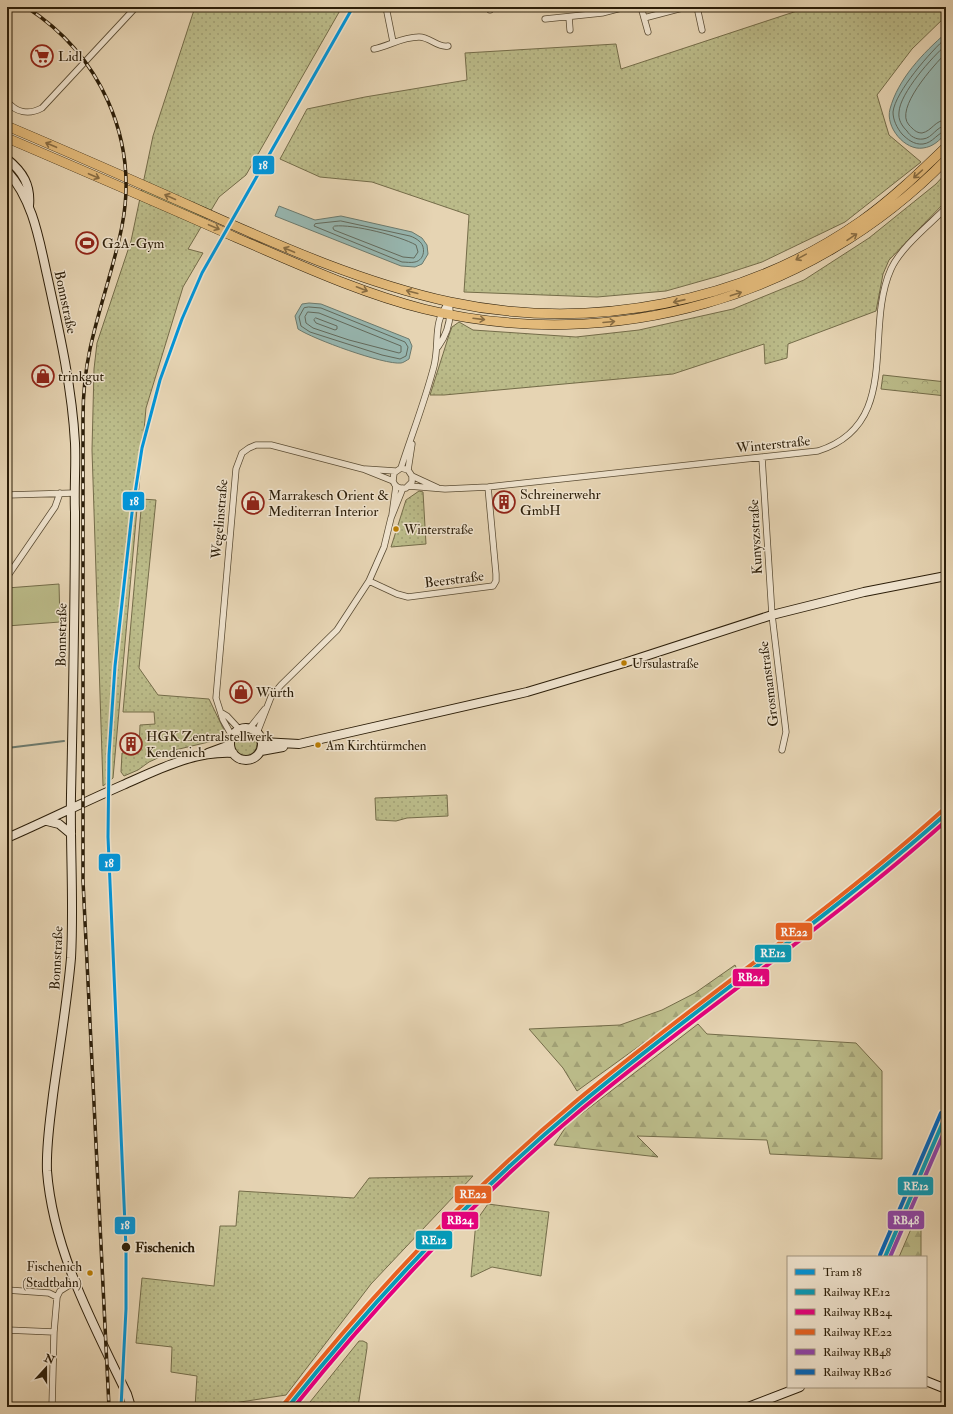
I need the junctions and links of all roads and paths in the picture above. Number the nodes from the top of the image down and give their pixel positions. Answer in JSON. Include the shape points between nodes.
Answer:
{"nodes":[{"id":1,"x":136,"y":7,"type":"edge"},
{"id":2,"x":386,"y":7,"type":"edge"},
{"id":3,"x":625,"y":7,"type":"edge"},
{"id":4,"x":641,"y":7,"type":"edge"},
{"id":5,"x":686,"y":7,"type":"edge"},
{"id":6,"x":697,"y":7,"type":"edge"},
{"id":7,"x":569,"y":17,"type":"junction"},
{"id":8,"x":644,"y":18,"type":"junction"},
{"id":9,"x":545,"y":20,"type":"dead end"},
{"id":10,"x":570,"y":30,"type":"dead end"},
{"id":11,"x":702,"y":30,"type":"dead end"},
{"id":12,"x":648,"y":32,"type":"dead end"},
{"id":13,"x":393,"y":42,"type":"junction"},
{"id":14,"x":448,"y":46,"type":"dead end"},
{"id":15,"x":374,"y":49,"type":"dead end"},
{"id":16,"x":7,"y":101,"type":"edge"},
{"id":17,"x":7,"y":126,"type":"edge"},
{"id":18,"x":7,"y":138,"type":"edge"},
{"id":19,"x":946,"y":147,"type":"edge"},
{"id":20,"x":7,"y":159,"type":"edge"},
{"id":21,"x":946,"y":160,"type":"edge"},
{"id":22,"x":8,"y":172,"type":"edge"},
{"id":23,"x":946,"y":208,"type":"edge"},
{"id":24,"x":30,"y":210,"type":"junction"},
{"id":25,"x":449,"y":302,"type":"junction"},
{"id":26,"x":441,"y":313,"type":"junction"},
{"id":27,"x":452,"y":315,"type":"junction"},
{"id":28,"x":438,"y":347,"type":"junction"},
{"id":29,"x":412,"y":442,"type":"junction"},
{"id":30,"x":762,"y":458,"type":"junction"},
{"id":31,"x":363,"y":469,"type":"junction"},
{"id":32,"x":398,"y":470,"type":"junction"},
{"id":33,"x":408,"y":470,"type":"junction"},
{"id":34,"x":412,"y":476,"type":"junction"},
{"id":35,"x":394,"y":484,"type":"junction"},
{"id":36,"x":406,"y":487,"type":"junction"},
{"id":37,"x":488,"y":487,"type":"junction"},
{"id":38,"x":439,"y":488,"type":"junction"},
{"id":39,"x":60,"y":493,"type":"junction"},
{"id":40,"x":74,"y":493,"type":"junction"},
{"id":41,"x":7,"y":495,"type":"edge"},
{"id":42,"x":392,"y":518,"type":"junction"},
{"id":43,"x":946,"y":576,"type":"edge"},
{"id":44,"x":7,"y":577,"type":"edge"},
{"id":45,"x":370,"y":581,"type":"junction"},
{"id":46,"x":772,"y":615,"type":"junction"},
{"id":47,"x":265,"y":709,"type":"junction"},
{"id":48,"x":222,"y":713,"type":"junction"},
{"id":49,"x":249,"y":728,"type":"junction"},
{"id":50,"x":240,"y":730,"type":"junction"},
{"id":51,"x":257,"y":733,"type":"junction"},
{"id":52,"x":231,"y":739,"type":"junction"},
{"id":53,"x":261,"y":746,"type":"junction"},
{"id":54,"x":782,"y":750,"type":"dead end"},
{"id":55,"x":233,"y":754,"type":"junction"},
{"id":56,"x":203,"y":755,"type":"junction"},
{"id":57,"x":71,"y":809,"type":"junction"},
{"id":58,"x":47,"y":821,"type":"junction"},
{"id":59,"x":70,"y":834,"type":"junction"},
{"id":60,"x":7,"y":838,"type":"edge"},
{"id":61,"x":76,"y":1283,"type":"junction"},
{"id":62,"x":7,"y":1290,"type":"edge"},
{"id":63,"x":57,"y":1296,"type":"junction"},
{"id":64,"x":7,"y":1330,"type":"edge"},
{"id":65,"x":54,"y":1332,"type":"junction"},
{"id":66,"x":927,"y":1381,"type":"edge"},
{"id":67,"x":797,"y":1388,"type":"edge"},
{"id":68,"x":946,"y":1389,"type":"edge"},
{"id":69,"x":52,"y":1407,"type":"edge"},
{"id":70,"x":131,"y":1407,"type":"edge"},
{"id":71,"x":748,"y":1407,"type":"edge"}],
"edges":[{"from":1,"to":16,"type":"street","via":[[48,104],[26,113],[14,108]]},
{"from":2,"to":13,"type":"street"},
{"from":3,"to":7,"type":"street"},
{"from":4,"to":8,"type":"street"},
{"from":5,"to":8,"type":"street"},
{"from":6,"to":11,"type":"street"},
{"from":7,"to":9,"type":"street"},
{"from":7,"to":10,"type":"street"},
{"from":8,"to":12,"type":"street"},
{"from":13,"to":14,"type":"street","via":[[420,36],[442,47]]},
{"from":13,"to":15,"type":"street","via":[[388,46]]},
{"from":25,"to":17,"type":"main road","one_way":true,"via":[[368,279],[289,250]]},
{"from":18,"to":26,"type":"main road","one_way":true,"via":[[326,275],[373,293]]},
{"from":19,"to":25,"type":"main road","one_way":true,"via":[[891,198],[860,222],[795,260],[725,289],[664,304],[592,312],[501,310]]},
{"from":20,"to":24,"type":"main road","via":[[27,180],[30,189]]},
{"from":27,"to":21,"type":"main road","one_way":true,"via":[[543,325],[590,324],[642,318],[721,299],[766,283],[838,247],[878,220],[918,188]]},
{"from":22,"to":24,"type":"main road","via":[[21,189]]},
{"from":23,"to":30,"type":"street","name":"Winterstraße","via":[[902,252],[891,269],[884,294],[873,391],[858,426],[845,439],[818,451]]},
{"from":24,"to":40,"type":"main road","name":"Bonnstraße","via":[[43,255],[64,361],[75,442]]},
{"from":25,"to":26,"type":"street"},
{"from":25,"to":27,"type":"street"},
{"from":26,"to":27,"type":"main road"},
{"from":26,"to":28,"type":"street","via":[[436,337]]},
{"from":27,"to":28,"type":"street"},
{"from":28,"to":29,"type":"street"},
{"from":29,"to":32,"type":"street"},
{"from":29,"to":33,"type":"street"},
{"from":30,"to":37,"type":"street","name":"Winterstraße"},
{"from":30,"to":46,"type":"street","name":"Kunyszstraße"},
{"from":31,"to":32,"type":"street","name":"Wegelinstraße"},
{"from":31,"to":35,"type":"street","name":"Wegelinstraße"},
{"from":31,"to":48,"type":"street","name":"Wegelinstraße","via":[[271,445],[256,445],[242,453],[236,469],[231,512],[216,698]]},
{"from":32,"to":33,"type":"street"},
{"from":32,"to":35,"type":"street","via":[[393,476]]},
{"from":33,"to":34,"type":"street"},
{"from":34,"to":36,"type":"street","via":[[412,482]]},
{"from":34,"to":38,"type":"street","name":"Winterstraße"},
{"from":35,"to":36,"type":"street"},
{"from":35,"to":42,"type":"street"},
{"from":36,"to":38,"type":"street","name":"Winterstraße"},
{"from":36,"to":42,"type":"street"},
{"from":37,"to":38,"type":"street","name":"Winterstraße"},
{"from":37,"to":45,"type":"street","name":"Beerstraße","via":[[496,574],[493,586],[408,597]]},
{"from":39,"to":40,"type":"street"},
{"from":39,"to":41,"type":"street"},
{"from":39,"to":44,"type":"street","via":[[55,508]]},
{"from":40,"to":57,"type":"main road","name":"Bonnstraße"},
{"from":42,"to":45,"type":"street","via":[[384,547]]},
{"from":43,"to":46,"type":"main road","via":[[870,590]]},
{"from":45,"to":47,"type":"street","via":[[346,619],[281,685]]},
{"from":46,"to":53,"type":"main road","via":[[527,692],[290,745]]},
{"from":46,"to":54,"type":"street","name":"Grosmanstraße","via":[[786,732]]},
{"from":47,"to":49,"type":"street"},
{"from":47,"to":51,"type":"street"},
{"from":48,"to":50,"type":"street"},
{"from":48,"to":52,"type":"street","name":"Wegelinstraße"},
{"from":49,"to":50,"type":"main road"},
{"from":49,"to":51,"type":"main road"},
{"from":50,"to":52,"type":"main road"},
{"from":51,"to":53,"type":"main road"},
{"from":52,"to":55,"type":"main road"},
{"from":52,"to":56,"type":"main road","via":[[227,746]]},
{"from":53,"to":55,"type":"main road","via":[[256,757],[246,760]]},
{"from":55,"to":56,"type":"main road"},
{"from":56,"to":57,"type":"main road","via":[[153,771]]},
{"from":57,"to":58,"type":"main road"},
{"from":57,"to":59,"type":"main road","name":"Bonnstraße"},
{"from":58,"to":59,"type":"main road","via":[[61,825]]},
{"from":58,"to":60,"type":"main road"},
{"from":59,"to":61,"type":"main road","name":"Bonnstraße","via":[[70,969],[47,1144],[47,1171],[59,1239]]},
{"from":61,"to":63,"type":"street","via":[[60,1291]]},
{"from":61,"to":70,"type":"main road","name":"Bonnstraße"},
{"from":62,"to":63,"type":"street","via":[[49,1293]]},
{"from":63,"to":65,"type":"street"},
{"from":64,"to":65,"type":"street"},
{"from":65,"to":69,"type":"street"},
{"from":66,"to":68,"type":"main road"},
{"from":67,"to":71,"type":"main road"}]}
